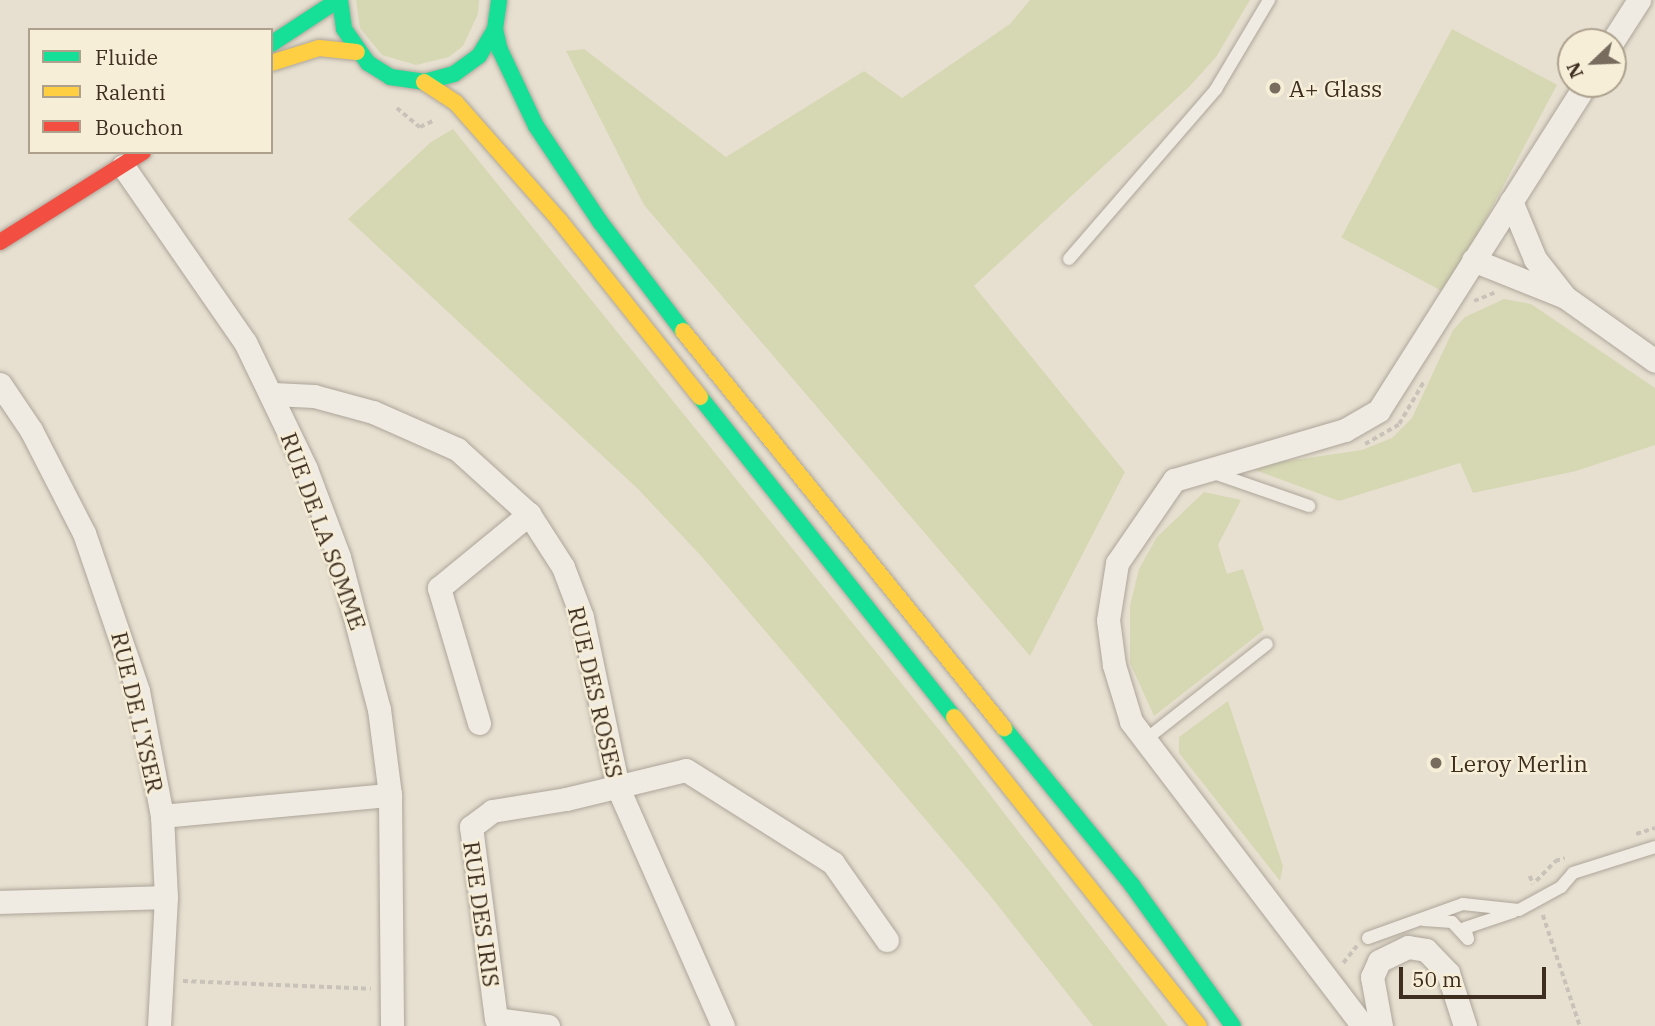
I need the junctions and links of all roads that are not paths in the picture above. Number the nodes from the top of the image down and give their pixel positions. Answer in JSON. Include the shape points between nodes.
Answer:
{"nodes":[{"id":1,"x":339,"y":0,"type":"edge"},
{"id":2,"x":499,"y":0,"type":"edge"},
{"id":3,"x":1269,"y":0,"type":"edge"},
{"id":4,"x":1639,"y":0,"type":"edge"},
{"id":5,"x":1621,"y":28,"type":"edge"},
{"id":6,"x":495,"y":29,"type":"junction"},
{"id":7,"x":273,"y":43,"type":"edge"},
{"id":8,"x":357,"y":52,"type":"junction"},
{"id":9,"x":273,"y":62,"type":"edge"},
{"id":10,"x":424,"y":82,"type":"junction"},
{"id":11,"x":1577,"y":98,"type":"edge"},
{"id":12,"x":121,"y":157,"type":"edge"},
{"id":13,"x":1511,"y":201,"type":"junction"},
{"id":14,"x":0,"y":242,"type":"edge"},
{"id":15,"x":1069,"y":259,"type":"dead end"},
{"id":16,"x":1473,"y":260,"type":"junction"},
{"id":17,"x":1565,"y":297,"type":"junction"},
{"id":18,"x":1655,"y":361,"type":"edge"},
{"id":19,"x":0,"y":384,"type":"edge"},
{"id":20,"x":273,"y":394,"type":"junction"},
{"id":21,"x":1204,"y":470,"type":"junction"},
{"id":22,"x":1309,"y":506,"type":"dead end"},
{"id":23,"x":529,"y":514,"type":"junction"},
{"id":24,"x":1267,"y":644,"type":"dead end"},
{"id":25,"x":479,"y":723,"type":"dead end"},
{"id":26,"x":1146,"y":740,"type":"junction"},
{"id":27,"x":618,"y":788,"type":"junction"},
{"id":28,"x":390,"y":795,"type":"junction"},
{"id":29,"x":162,"y":816,"type":"junction"},
{"id":30,"x":1655,"y":846,"type":"edge"},
{"id":31,"x":166,"y":897,"type":"junction"},
{"id":32,"x":0,"y":902,"type":"edge"},
{"id":33,"x":1519,"y":910,"type":"junction"},
{"id":34,"x":1399,"y":923,"type":"junction"},
{"id":35,"x":1365,"y":938,"type":"road end"},
{"id":36,"x":887,"y":940,"type":"dead end"},
{"id":37,"x":159,"y":1026,"type":"edge"},
{"id":38,"x":392,"y":1026,"type":"edge"},
{"id":39,"x":548,"y":1026,"type":"edge"},
{"id":40,"x":723,"y":1026,"type":"edge"},
{"id":41,"x":1199,"y":1026,"type":"edge"},
{"id":42,"x":1233,"y":1026,"type":"edge"},
{"id":43,"x":1363,"y":1026,"type":"edge"},
{"id":44,"x":1381,"y":1026,"type":"edge"},
{"id":45,"x":1465,"y":1026,"type":"edge"}],
"edges":[{"from":1,"to":7,"type":"main road"},
{"from":1,"to":8,"type":"main road","via":[[344,29]]},
{"from":2,"to":6,"type":"main road"},
{"from":3,"to":15,"type":"lane","via":[[1216,89]]},
{"from":4,"to":5,"type":"street"},
{"from":6,"to":10,"type":"main road","via":[[468,66]]},
{"from":6,"to":42,"type":"main road","via":[[500,50],[536,126],[601,223],[722,382],[1132,885]]},
{"from":8,"to":9,"type":"main road","via":[[319,48]]},
{"from":8,"to":10,"type":"main road","via":[[390,77]]},
{"from":10,"to":41,"type":"main road","via":[[456,103],[561,221]]},
{"from":11,"to":13,"type":"street"},
{"from":12,"to":14,"type":"main road"},
{"from":12,"to":20,"type":"street","name":"RUE DE LA SOMME","via":[[198,268]]},
{"from":13,"to":16,"type":"street"},
{"from":13,"to":17,"type":"street","via":[[1535,259]]},
{"from":16,"to":17,"type":"street"},
{"from":16,"to":21,"type":"street","via":[[1379,410],[1345,430]]},
{"from":17,"to":18,"type":"street"},
{"from":19,"to":29,"type":"street","name":"RUE DE L'YSER","via":[[61,485],[103,582],[138,691]]},
{"from":20,"to":23,"type":"street","name":"RUE DES ROSES","via":[[314,396],[373,412],[457,449]]},
{"from":20,"to":28,"type":"street","name":"RUE DE LA SOMME","via":[[306,469],[361,630],[379,709]]},
{"from":21,"to":22,"type":"lane"},
{"from":21,"to":26,"type":"street","via":[[1174,480],[1117,563],[1108,620],[1114,665],[1131,721]]},
{"from":23,"to":25,"type":"street","via":[[439,588]]},
{"from":23,"to":27,"type":"street","name":"RUE DES ROSES","via":[[563,568],[582,617]]},
{"from":24,"to":26,"type":"lane"},
{"from":26,"to":43,"type":"street"},
{"from":27,"to":36,"type":"street","via":[[686,770],[833,863]]},
{"from":27,"to":39,"type":"street","name":"RUE DES IRIS","via":[[492,811],[471,827],[496,1019]]},
{"from":27,"to":40,"type":"street","name":"RUE DES ROSES"},
{"from":28,"to":29,"type":"street"},
{"from":28,"to":38,"type":"street","name":"RUE DE LA SOMME"},
{"from":29,"to":31,"type":"street","name":"RUE DE L'YSER"},
{"from":30,"to":33,"type":"lane","via":[[1573,873]]},
{"from":31,"to":32,"type":"street"},
{"from":31,"to":37,"type":"street","name":"RUE DE L'YSER"},
{"from":33,"to":34,"type":"lane","via":[[1463,904]]},
{"from":33,"to":34,"type":"lane","via":[[1465,928],[1468,939],[1442,919]]},
{"from":34,"to":35,"type":"lane"},
{"from":44,"to":45,"type":"street","via":[[1372,978],[1379,961],[1408,947],[1426,950],[1448,973]]}]}
